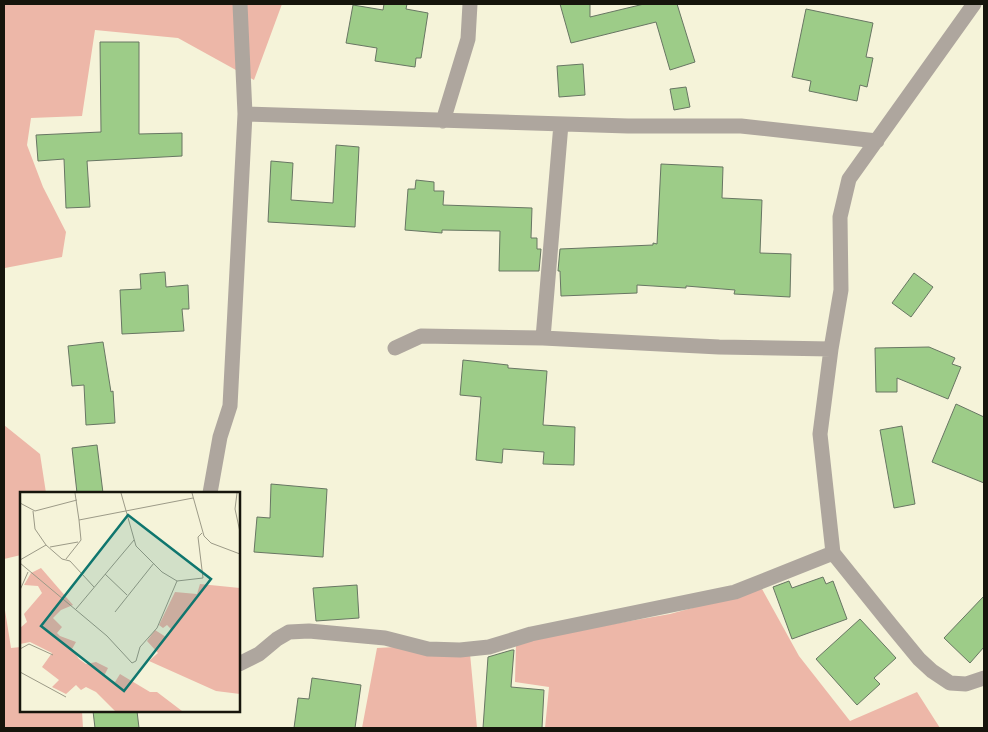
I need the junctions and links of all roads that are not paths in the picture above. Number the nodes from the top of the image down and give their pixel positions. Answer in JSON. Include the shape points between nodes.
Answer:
{"nodes":[{"id":1,"x":240,"y":4,"type":"edge"},
{"id":2,"x":470,"y":4,"type":"edge"},
{"id":3,"x":974,"y":4,"type":"edge"},
{"id":4,"x":246,"y":114,"type":"junction"},
{"id":5,"x":443,"y":121,"type":"junction"},
{"id":6,"x":561,"y":124,"type":"junction"},
{"id":7,"x":877,"y":141,"type":"junction"},
{"id":8,"x":543,"y":338,"type":"junction"},
{"id":9,"x":395,"y":348,"type":"dead end"},
{"id":10,"x":831,"y":349,"type":"junction"},
{"id":11,"x":210,"y":492,"type":"edge"},
{"id":12,"x":833,"y":553,"type":"junction"},
{"id":13,"x":240,"y":664,"type":"edge"},
{"id":14,"x":984,"y":678,"type":"edge"}],
"edges":[{"from":1,"to":4,"type":"street"},
{"from":2,"to":5,"type":"street","via":[[468,39]]},
{"from":3,"to":7,"type":"street"},
{"from":4,"to":5,"type":"street"},
{"from":4,"to":11,"type":"street","via":[[230,406],[220,437]]},
{"from":5,"to":6,"type":"street"},
{"from":6,"to":7,"type":"street","via":[[740,126]]},
{"from":6,"to":8,"type":"street"},
{"from":7,"to":10,"type":"street","via":[[849,179],[840,217],[841,290]]},
{"from":8,"to":9,"type":"street","via":[[421,336]]},
{"from":8,"to":10,"type":"street"},
{"from":10,"to":12,"type":"street","via":[[820,434]]},
{"from":12,"to":13,"type":"street","via":[[735,592],[531,634],[489,647],[428,649],[385,638],[290,632]]},
{"from":12,"to":14,"type":"street","via":[[932,671],[950,682],[966,684]]}]}
